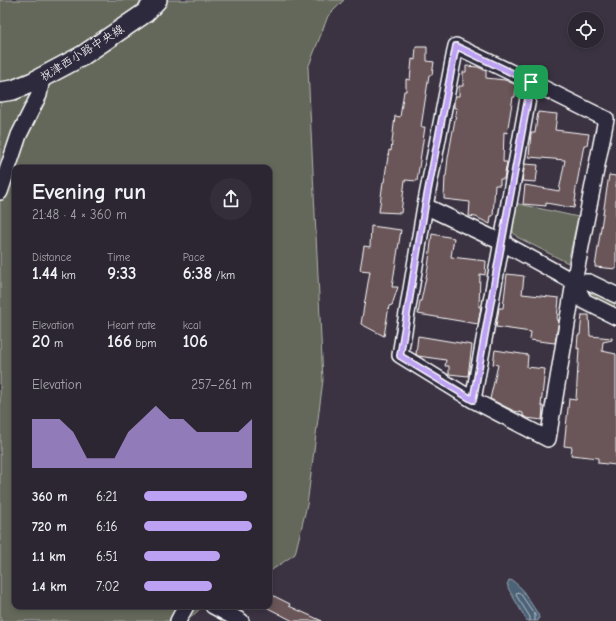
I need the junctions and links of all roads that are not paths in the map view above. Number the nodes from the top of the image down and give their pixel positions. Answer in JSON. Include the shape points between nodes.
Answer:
{"nodes":[{"id":1,"x":157,"y":0,"type":"edge"},
{"id":2,"x":42,"y":78,"type":"junction"},
{"id":3,"x":531,"y":82,"type":"junction"},
{"id":4,"x":0,"y":92,"type":"edge"},
{"id":5,"x":0,"y":192,"type":"edge"},
{"id":6,"x":425,"y":206,"type":"junction"},
{"id":7,"x":501,"y":242,"type":"junction"},
{"id":8,"x":574,"y":282,"type":"junction"},
{"id":9,"x":616,"y":295,"type":"edge"},
{"id":10,"x":616,"y":317,"type":"edge"},
{"id":11,"x":473,"y":400,"type":"junction"},
{"id":12,"x":184,"y":609,"type":"edge"},
{"id":13,"x":219,"y":609,"type":"edge"},
{"id":14,"x":178,"y":621,"type":"edge"},
{"id":15,"x":241,"y":621,"type":"edge"}],
"edges":[{"from":1,"to":2,"type":"main road","name":"祝津西小路中央線","via":[[145,13],[82,56]]},
{"from":2,"to":4,"type":"main road","name":"祝津西小路中央線","via":[[13,90]]},
{"from":2,"to":5,"type":"street","via":[[40,95],[19,135]]},
{"from":3,"to":6,"type":"street","via":[[456,46]]},
{"from":3,"to":7,"type":"street"},
{"from":3,"to":8,"type":"street","via":[[606,119]]},
{"from":6,"to":7,"type":"street"},
{"from":6,"to":11,"type":"street","via":[[400,356]]},
{"from":7,"to":8,"type":"street"},
{"from":7,"to":11,"type":"street"},
{"from":8,"to":9,"type":"street","via":[[589,282]]},
{"from":8,"to":10,"type":"street","via":[[584,301]]},
{"from":8,"to":11,"type":"street","via":[[548,439]]},
{"from":12,"to":14,"type":"street"},
{"from":13,"to":15,"type":"street"}]}
